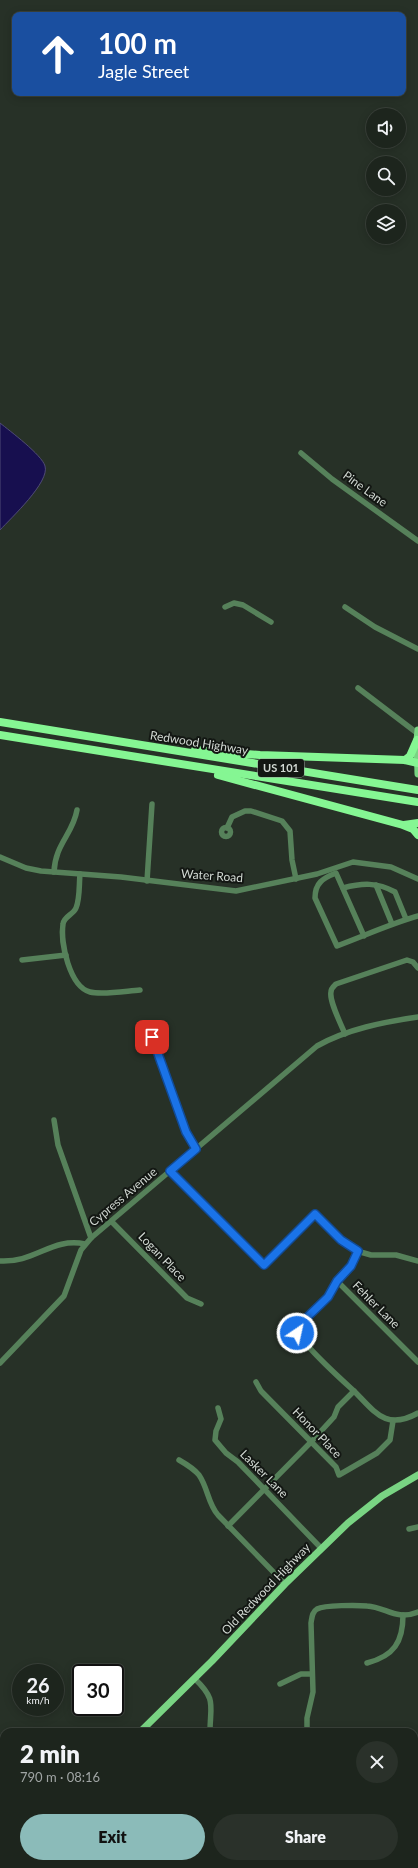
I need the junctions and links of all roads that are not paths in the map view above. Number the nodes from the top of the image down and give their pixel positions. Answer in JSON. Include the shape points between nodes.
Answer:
{"nodes":[{"id":1,"x":301,"y":453,"type":"dead end"},
{"id":2,"x":418,"y":541,"type":"edge"},
{"id":3,"x":225,"y":607,"type":"dead end"},
{"id":4,"x":345,"y":607,"type":"dead end"},
{"id":5,"x":271,"y":622,"type":"dead end"},
{"id":6,"x":418,"y":649,"type":"edge"},
{"id":7,"x":358,"y":688,"type":"dead end"},
{"id":8,"x":0,"y":722,"type":"edge"},
{"id":9,"x":0,"y":735,"type":"edge"},
{"id":10,"x":417,"y":735,"type":"edge"},
{"id":11,"x":155,"y":747,"type":"junction"},
{"id":12,"x":405,"y":760,"type":"junction"},
{"id":13,"x":418,"y":763,"type":"edge"},
{"id":14,"x":192,"y":766,"type":"junction"},
{"id":15,"x":418,"y":774,"type":"edge"},
{"id":16,"x":418,"y":790,"type":"edge"},
{"id":17,"x":418,"y":802,"type":"edge"},
{"id":18,"x":152,"y":804,"type":"dead end"},
{"id":19,"x":76,"y":810,"type":"dead end"},
{"id":20,"x":418,"y":823,"type":"edge"},
{"id":21,"x":403,"y":825,"type":"junction"},
{"id":22,"x":227,"y":828,"type":"dead end"},
{"id":23,"x":418,"y":835,"type":"edge"},
{"id":24,"x":0,"y":857,"type":"edge"},
{"id":25,"x":54,"y":872,"type":"junction"},
{"id":26,"x":80,"y":874,"type":"junction"},
{"id":27,"x":296,"y":879,"type":"junction"},
{"id":28,"x":418,"y":879,"type":"edge"},
{"id":29,"x":147,"y":881,"type":"junction"},
{"id":30,"x":376,"y":885,"type":"junction"},
{"id":31,"x":343,"y":888,"type":"junction"},
{"id":32,"x":418,"y":916,"type":"edge"},
{"id":33,"x":406,"y":919,"type":"junction"},
{"id":34,"x":392,"y":924,"type":"junction"},
{"id":35,"x":364,"y":936,"type":"junction"},
{"id":36,"x":66,"y":954,"type":"junction"},
{"id":37,"x":22,"y":960,"type":"dead end"},
{"id":38,"x":418,"y":968,"type":"edge"},
{"id":39,"x":140,"y":990,"type":"dead end"},
{"id":40,"x":418,"y":1018,"type":"edge"},
{"id":41,"x":345,"y":1034,"type":"junction"},
{"id":42,"x":152,"y":1037,"type":"dead end"},
{"id":43,"x":54,"y":1120,"type":"dead end"},
{"id":44,"x":196,"y":1149,"type":"junction"},
{"id":45,"x":170,"y":1171,"type":"junction"},
{"id":46,"x":112,"y":1222,"type":"junction"},
{"id":47,"x":91,"y":1238,"type":"junction"},
{"id":48,"x":85,"y":1244,"type":"junction"},
{"id":49,"x":358,"y":1251,"type":"junction"},
{"id":50,"x":0,"y":1261,"type":"edge"},
{"id":51,"x":418,"y":1261,"type":"edge"},
{"id":52,"x":337,"y":1281,"type":"junction"},
{"id":53,"x":200,"y":1304,"type":"dead end"},
{"id":54,"x":418,"y":1362,"type":"edge"},
{"id":55,"x":0,"y":1363,"type":"edge"},
{"id":56,"x":256,"y":1382,"type":"dead end"},
{"id":57,"x":354,"y":1391,"type":"junction"},
{"id":58,"x":218,"y":1408,"type":"dead end"},
{"id":59,"x":418,"y":1413,"type":"edge"},
{"id":60,"x":393,"y":1421,"type":"junction"},
{"id":61,"x":311,"y":1442,"type":"junction"},
{"id":62,"x":180,"y":1460,"type":"dead end"},
{"id":63,"x":418,"y":1475,"type":"edge"},
{"id":64,"x":264,"y":1489,"type":"junction"},
{"id":65,"x":228,"y":1526,"type":"junction"},
{"id":66,"x":418,"y":1527,"type":"edge"},
{"id":67,"x":409,"y":1529,"type":"dead end"},
{"id":68,"x":321,"y":1548,"type":"junction"},
{"id":69,"x":285,"y":1584,"type":"junction"},
{"id":70,"x":418,"y":1612,"type":"edge"},
{"id":71,"x":403,"y":1615,"type":"junction"},
{"id":72,"x":367,"y":1663,"type":"dead end"},
{"id":73,"x":312,"y":1674,"type":"junction"},
{"id":74,"x":195,"y":1678,"type":"junction"},
{"id":75,"x":280,"y":1684,"type":"dead end"},
{"id":76,"x":144,"y":1728,"type":"edge"},
{"id":77,"x":210,"y":1728,"type":"edge"},
{"id":78,"x":307,"y":1728,"type":"edge"}],
"edges":[{"from":1,"to":2,"type":"street","name":"Pine Lane","via":[[332,479]]},
{"from":3,"to":5,"type":"street","via":[[234,603]]},
{"from":4,"to":6,"type":"street","via":[[375,628]]},
{"from":7,"to":10,"type":"street"},
{"from":8,"to":11,"type":"highway","name":"Redwood Highway","number":"US 101"},
{"from":9,"to":14,"type":"highway","name":"Redwood Highway","number":"US 101"},
{"from":10,"to":12,"type":"highway","via":[[410,756]]},
{"from":10,"to":13,"type":"main road"},
{"from":11,"to":12,"type":"highway","via":[[260,755]]},
{"from":11,"to":16,"type":"highway","name":"Redwood Highway","number":"US 101"},
{"from":12,"to":13,"type":"highway"},
{"from":13,"to":15,"type":"main road"},
{"from":14,"to":17,"type":"highway","name":"Redwood Highway","number":"US 101"},
{"from":14,"to":21,"type":"highway","via":[[213,774]]},
{"from":18,"to":29,"type":"street"},
{"from":19,"to":25,"type":"street","via":[[73,823],[57,853]]},
{"from":20,"to":21,"type":"highway"},
{"from":21,"to":23,"type":"highway","via":[[413,829]]},
{"from":22,"to":27,"type":"street","via":[[232,817],[245,811],[282,821],[290,831]]},
{"from":24,"to":25,"type":"street","name":"Water Road","via":[[32,869]]},
{"from":25,"to":26,"type":"street","name":"Water Road"},
{"from":26,"to":29,"type":"street","name":"Water Road"},
{"from":26,"to":36,"type":"street","via":[[76,907],[63,924]]},
{"from":27,"to":28,"type":"street","name":"Water Road","via":[[353,862],[386,866]]},
{"from":27,"to":29,"type":"street","name":"Water Road","via":[[236,891]]},
{"from":30,"to":31,"type":"street","via":[[360,883]]},
{"from":30,"to":33,"type":"street","via":[[395,892]]},
{"from":30,"to":34,"type":"street"},
{"from":31,"to":35,"type":"street"},
{"from":31,"to":35,"type":"street","via":[[336,873],[319,882],[315,898],[337,946]]},
{"from":32,"to":33,"type":"street"},
{"from":33,"to":34,"type":"street"},
{"from":34,"to":35,"type":"street"},
{"from":36,"to":37,"type":"street"},
{"from":36,"to":39,"type":"street","via":[[68,966],[77,982],[88,992]]},
{"from":38,"to":41,"type":"street","via":[[414,962],[406,960],[336,984],[332,988],[332,999]]},
{"from":40,"to":41,"type":"street","name":"Cypress Avenue","via":[[383,1023]]},
{"from":41,"to":44,"type":"street","name":"Cypress Avenue","via":[[317,1046]]},
{"from":42,"to":44,"type":"street","via":[[186,1132]]},
{"from":43,"to":47,"type":"street","via":[[58,1145]]},
{"from":44,"to":45,"type":"street","name":"Cypress Avenue"},
{"from":45,"to":46,"type":"street","name":"Cypress Avenue"},
{"from":45,"to":49,"type":"street","via":[[264,1265],[315,1214],[341,1240]]},
{"from":46,"to":47,"type":"street","name":"Cypress Avenue"},
{"from":46,"to":53,"type":"street","name":"Logan Place","via":[[187,1298]]},
{"from":47,"to":48,"type":"street","name":"Cypress Avenue"},
{"from":48,"to":50,"type":"street","via":[[67,1242],[28,1258]]},
{"from":48,"to":55,"type":"street","name":"Cypress Avenue","via":[[64,1296]]},
{"from":49,"to":51,"type":"street","via":[[364,1254],[396,1255]]},
{"from":49,"to":52,"type":"street","via":[[351,1266]]},
{"from":52,"to":54,"type":"street","name":"Fehler Lane"},
{"from":52,"to":57,"type":"street","via":[[328,1297],[296,1328],[305,1343]]},
{"from":56,"to":61,"type":"street","name":"Honor Place","via":[[261,1391]]},
{"from":57,"to":60,"type":"street","via":[[375,1413]]},
{"from":57,"to":61,"type":"street"},
{"from":58,"to":64,"type":"street","name":"Lasker Lane","via":[[221,1419],[215,1440]]},
{"from":59,"to":60,"type":"street"},
{"from":60,"to":61,"type":"street","name":"Honor Place","via":[[390,1440],[377,1453],[339,1475],[336,1467]]},
{"from":61,"to":64,"type":"street"},
{"from":62,"to":65,"type":"street","via":[[199,1475],[214,1510]]},
{"from":63,"to":68,"type":"main road","name":"Old Redwood Highway","via":[[382,1496]]},
{"from":64,"to":65,"type":"street"},
{"from":64,"to":68,"type":"street","name":"Lasker Lane"},
{"from":65,"to":69,"type":"street"},
{"from":66,"to":67,"type":"street"},
{"from":68,"to":69,"type":"main road","name":"Old Redwood Highway"},
{"from":69,"to":74,"type":"main road","name":"Old Redwood Highway"},
{"from":70,"to":71,"type":"street"},
{"from":71,"to":72,"type":"street","via":[[400,1639],[394,1649],[381,1658]]},
{"from":71,"to":73,"type":"street","via":[[390,1614],[367,1606],[318,1609],[312,1614],[311,1623]]},
{"from":73,"to":75,"type":"street","via":[[301,1674]]},
{"from":73,"to":78,"type":"street","via":[[313,1692]]},
{"from":74,"to":76,"type":"main road","name":"Old Redwood Highway"},
{"from":74,"to":77,"type":"street","via":[[210,1698]]}]}
